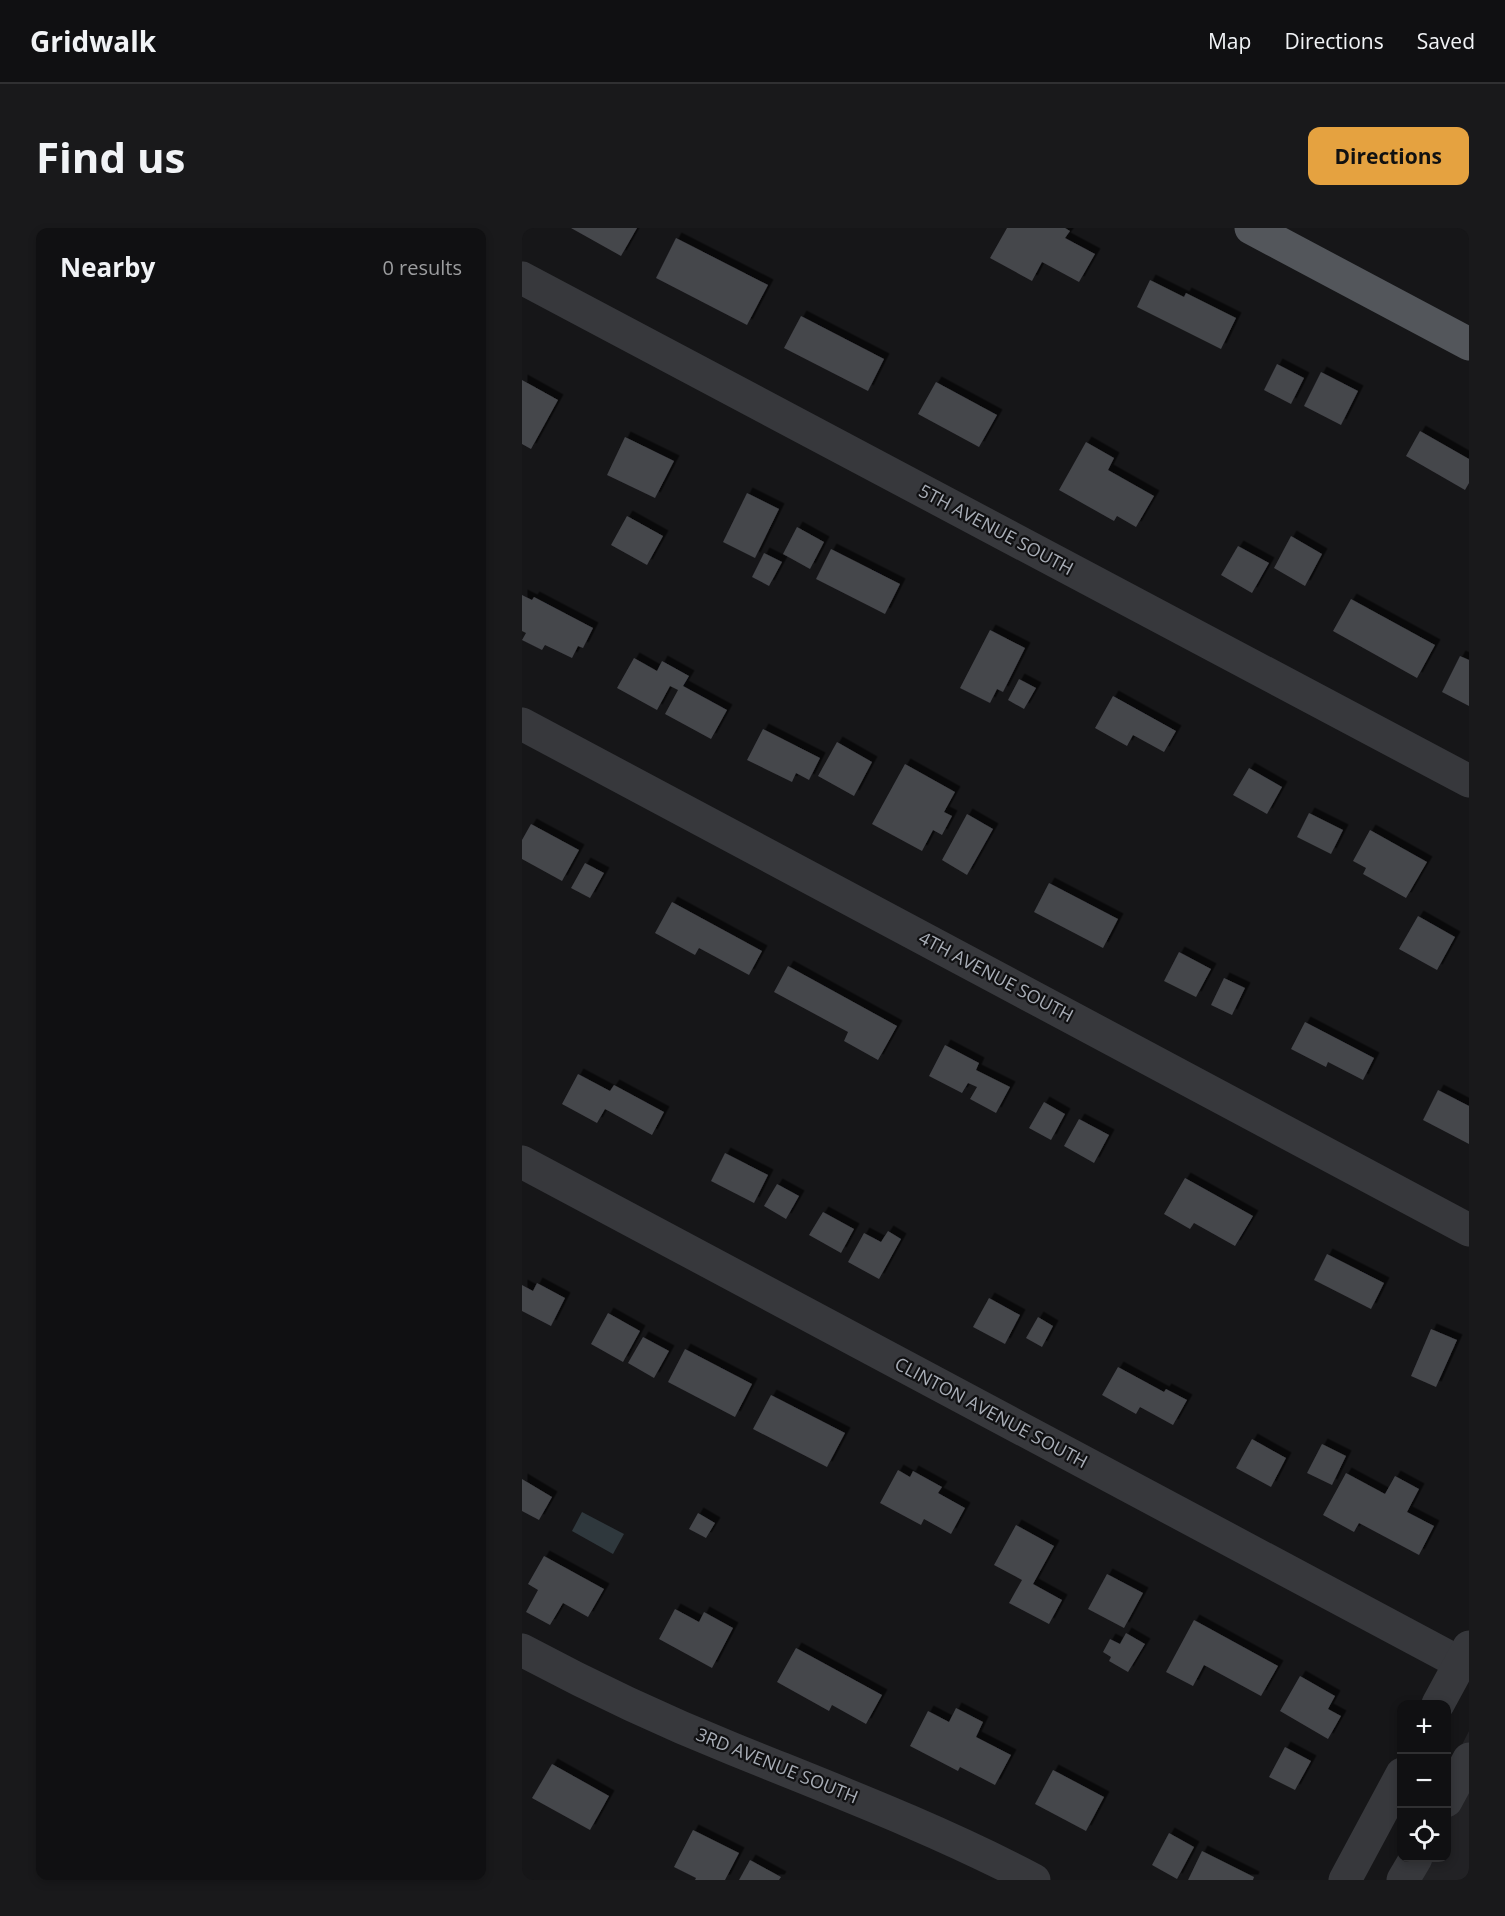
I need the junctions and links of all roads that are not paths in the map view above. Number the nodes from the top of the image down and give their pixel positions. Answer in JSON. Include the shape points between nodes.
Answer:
{"nodes":[{"id":1,"x":1251,"y":228,"type":"edge"},
{"id":2,"x":522,"y":278,"type":"edge"},
{"id":3,"x":1469,"y":344,"type":"edge"},
{"id":4,"x":522,"y":724,"type":"edge"},
{"id":5,"x":1469,"y":781,"type":"edge"},
{"id":6,"x":522,"y":1162,"type":"edge"},
{"id":7,"x":1469,"y":1230,"type":"edge"},
{"id":8,"x":522,"y":1650,"type":"edge"},
{"id":9,"x":1465,"y":1655,"type":"edge"},
{"id":10,"x":1440,"y":1700,"type":"edge"},
{"id":11,"x":1469,"y":1759,"type":"edge"},
{"id":12,"x":1397,"y":1781,"type":"edge"},
{"id":13,"x":1451,"y":1792,"type":"edge"},
{"id":14,"x":1413,"y":1862,"type":"edge"},
{"id":15,"x":1034,"y":1880,"type":"edge"},
{"id":16,"x":1345,"y":1880,"type":"edge"},
{"id":17,"x":1403,"y":1880,"type":"edge"}],
"edges":[{"from":1,"to":3,"type":"main road"},
{"from":2,"to":5,"type":"street","name":"5TH AVENUE SOUTH"},
{"from":4,"to":7,"type":"street","name":"4TH AVENUE SOUTH"},
{"from":6,"to":9,"type":"street","name":"CLINTON AVENUE SOUTH"},
{"from":8,"to":15,"type":"street","name":"3RD AVENUE SOUTH","via":[[593,1688],[868,1802]]},
{"from":9,"to":10,"type":"street"},
{"from":11,"to":13,"type":"street"},
{"from":12,"to":16,"type":"street"},
{"from":14,"to":17,"type":"street"}]}
